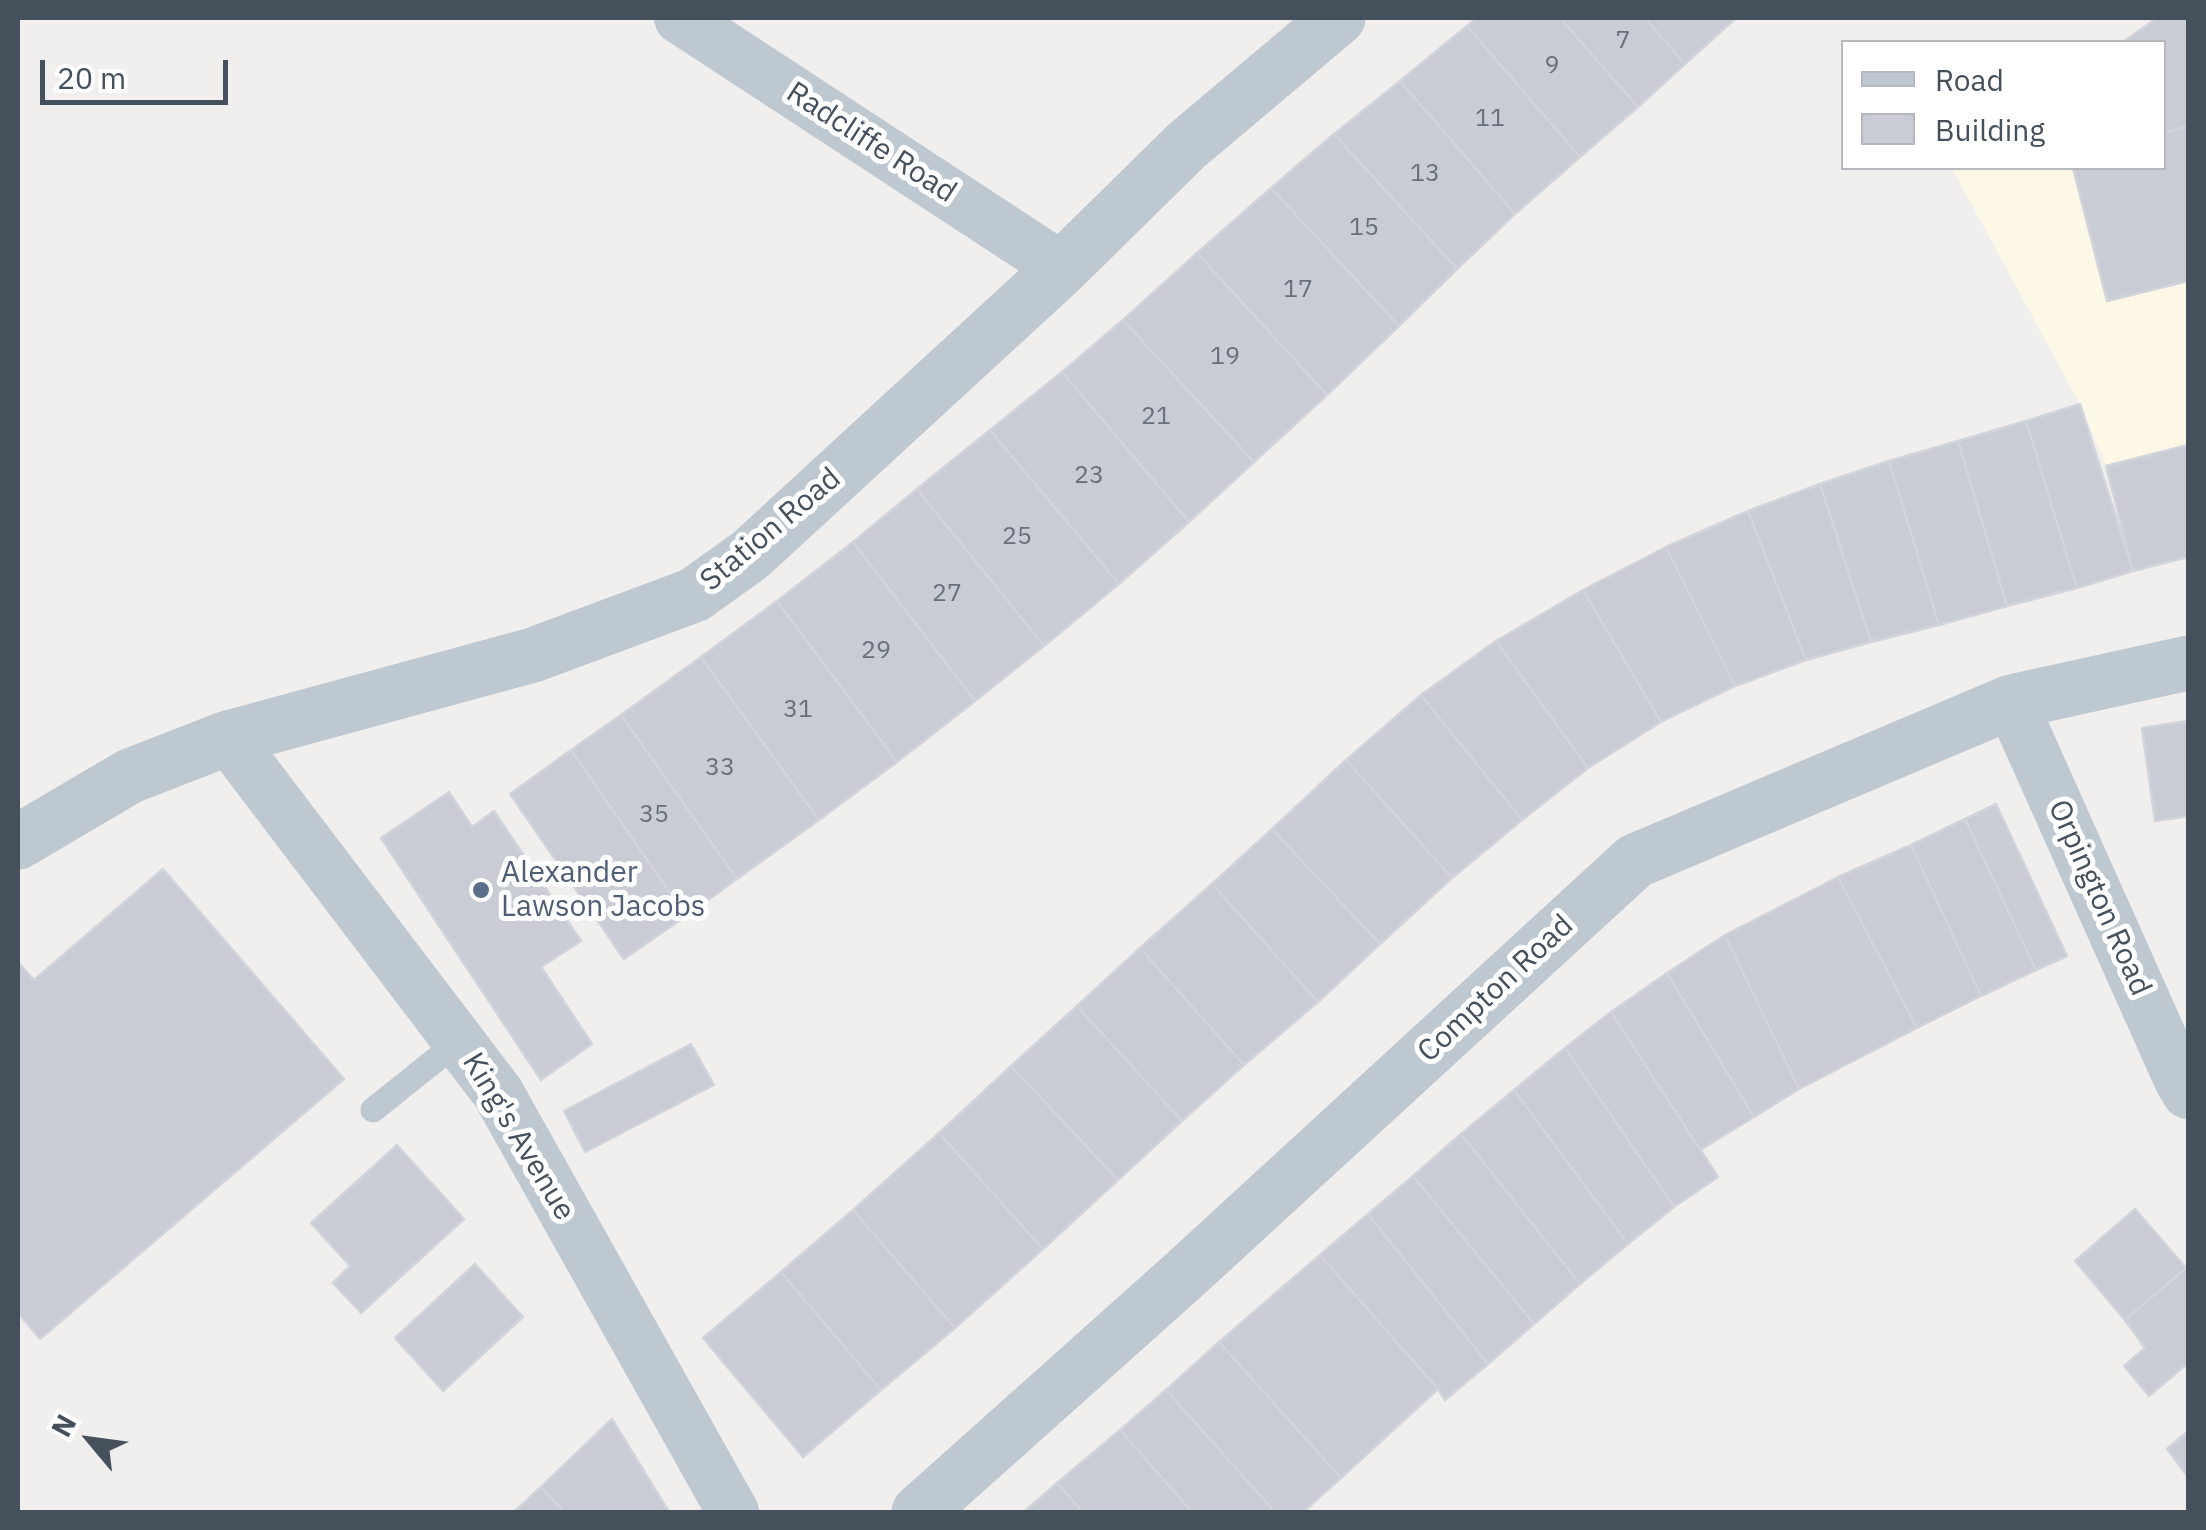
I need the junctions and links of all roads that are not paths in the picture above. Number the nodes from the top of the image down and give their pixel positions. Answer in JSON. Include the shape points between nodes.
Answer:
{"nodes":[{"id":1,"x":680,"y":18,"type":"edge"},
{"id":2,"x":1338,"y":18,"type":"edge"},
{"id":3,"x":1062,"y":268,"type":"junction"},
{"id":4,"x":2188,"y":662,"type":"edge"},
{"id":5,"x":2011,"y":702,"type":"junction"},
{"id":6,"x":228,"y":738,"type":"junction"},
{"id":7,"x":18,"y":842,"type":"edge"},
{"id":8,"x":459,"y":1041,"type":"junction"},
{"id":9,"x":2188,"y":1093,"type":"edge"},
{"id":10,"x":373,"y":1110,"type":"dead end"},
{"id":11,"x":733,"y":1512,"type":"edge"},
{"id":12,"x":918,"y":1512,"type":"edge"}],
"edges":[{"from":1,"to":3,"type":"street","name":"Radcliffe Road"},
{"from":2,"to":3,"type":"street","name":"Station Road","via":[[1186,146]]},
{"from":3,"to":6,"type":"street","name":"Station Road","via":[[750,555],[694,595],[534,655]]},
{"from":4,"to":5,"type":"street","name":"Compton Road"},
{"from":5,"to":9,"type":"street","name":"Orpington Road"},
{"from":5,"to":12,"type":"street","name":"Compton Road","via":[[1635,861]]},
{"from":6,"to":7,"type":"street","name":"Station Road","via":[[130,776]]},
{"from":6,"to":8,"type":"street","name":"King's Avenue"},
{"from":8,"to":10,"type":"lane"},
{"from":8,"to":11,"type":"street","name":"King's Avenue","via":[[498,1093]]}]}
